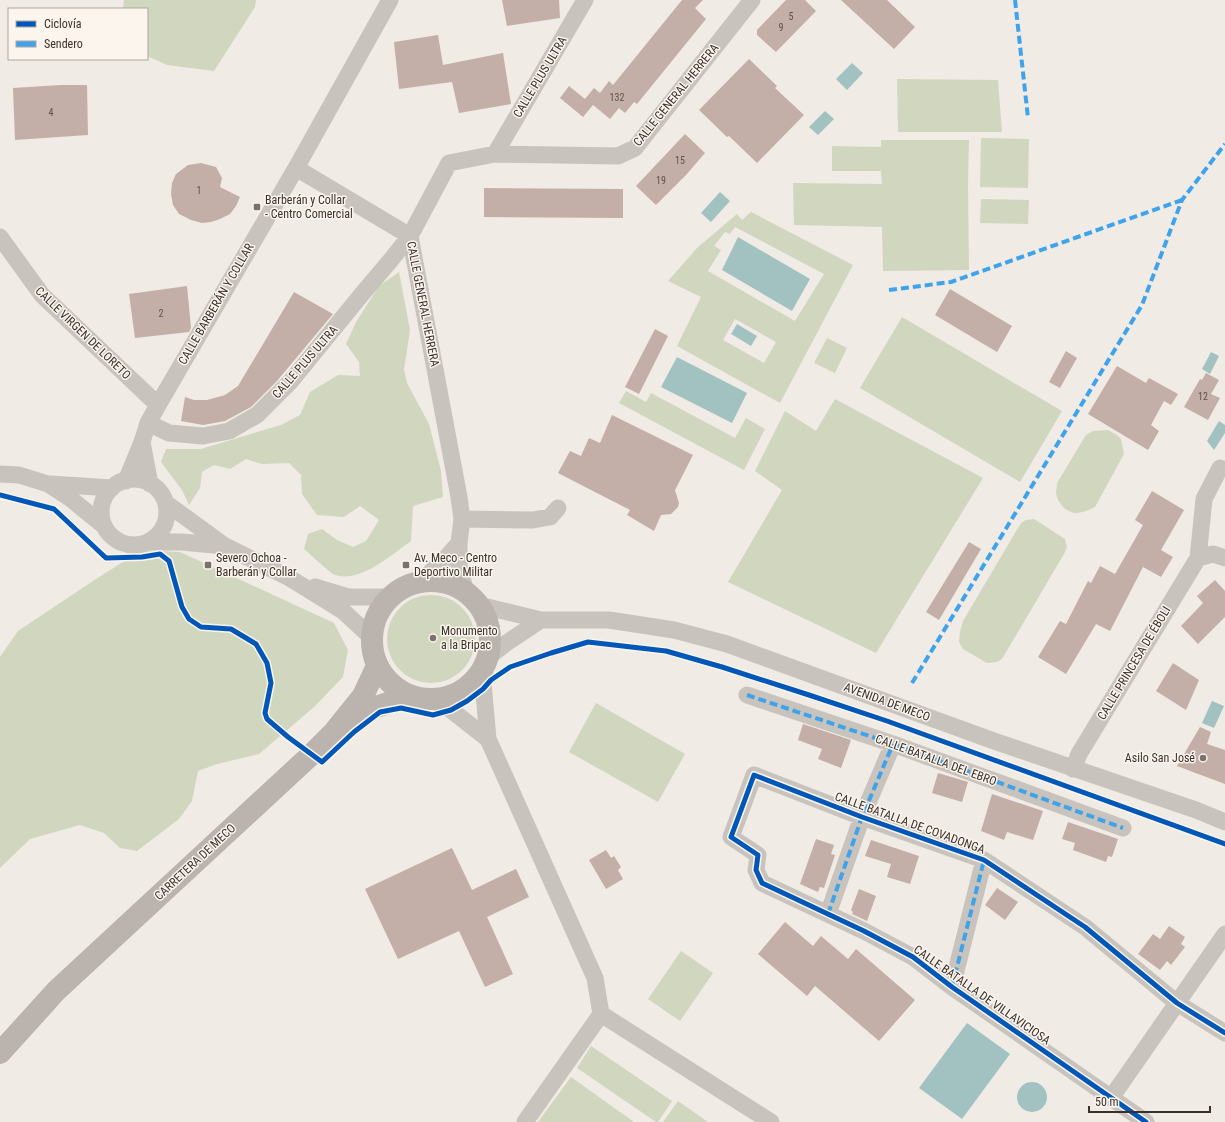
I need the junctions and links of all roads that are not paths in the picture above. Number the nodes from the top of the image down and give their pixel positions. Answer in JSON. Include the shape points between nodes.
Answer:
{"nodes":[{"id":1,"x":390,"y":0,"type":"edge"},
{"id":2,"x":585,"y":0,"type":"edge"},
{"id":3,"x":752,"y":0,"type":"edge"},
{"id":4,"x":495,"y":154,"type":"junction"},
{"id":5,"x":296,"y":168,"type":"junction"},
{"id":6,"x":410,"y":236,"type":"junction"},
{"id":7,"x":0,"y":237,"type":"edge"},
{"id":8,"x":158,"y":405,"type":"junction"},
{"id":9,"x":148,"y":423,"type":"junction"},
{"id":10,"x":142,"y":442,"type":"junction"},
{"id":11,"x":1220,"y":468,"type":"dead end"},
{"id":12,"x":0,"y":474,"type":"edge"},
{"id":13,"x":48,"y":484,"type":"junction"},
{"id":14,"x":119,"y":484,"type":"junction"},
{"id":15,"x":150,"y":484,"type":"junction"},
{"id":16,"x":166,"y":503,"type":"junction"},
{"id":17,"x":558,"y":508,"type":"dead end"},
{"id":18,"x":462,"y":519,"type":"junction"},
{"id":19,"x":104,"y":526,"type":"junction"},
{"id":20,"x":149,"y":542,"type":"junction"},
{"id":21,"x":458,"y":543,"type":"junction"},
{"id":22,"x":225,"y":546,"type":"junction"},
{"id":23,"x":1198,"y":558,"type":"junction"},
{"id":24,"x":1225,"y":558,"type":"edge"},
{"id":25,"x":288,"y":578,"type":"junction"},
{"id":26,"x":421,"y":582,"type":"junction"},
{"id":27,"x":390,"y":597,"type":"junction"},
{"id":28,"x":472,"y":599,"type":"junction"},
{"id":29,"x":541,"y":620,"type":"junction"},
{"id":30,"x":371,"y":638,"type":"junction"},
{"id":31,"x":485,"y":664,"type":"junction"},
{"id":32,"x":377,"y":666,"type":"junction"},
{"id":33,"x":747,"y":695,"type":"dead end"},
{"id":34,"x":409,"y":696,"type":"junction"},
{"id":35,"x":433,"y":700,"type":"junction"},
{"id":36,"x":334,"y":732,"type":"junction"},
{"id":37,"x":488,"y":739,"type":"junction"},
{"id":38,"x":893,"y":744,"type":"junction"},
{"id":39,"x":1073,"y":768,"type":"junction"},
{"id":40,"x":754,"y":775,"type":"joint"},
{"id":41,"x":862,"y":818,"type":"junction"},
{"id":42,"x":1225,"y":822,"type":"edge"},
{"id":43,"x":1123,"y":828,"type":"dead end"},
{"id":44,"x":984,"y":860,"type":"junction"},
{"id":45,"x":828,"y":914,"type":"junction"},
{"id":46,"x":1225,"y":934,"type":"edge"},
{"id":47,"x":952,"y":987,"type":"junction"},
{"id":48,"x":56,"y":991,"type":"junction"},
{"id":49,"x":1177,"y":1003,"type":"junction"},
{"id":50,"x":601,"y":1014,"type":"junction"},
{"id":51,"x":0,"y":1033,"type":"edge"},
{"id":52,"x":1225,"y":1033,"type":"edge"},
{"id":53,"x":0,"y":1053,"type":"edge"},
{"id":54,"x":1111,"y":1098,"type":"junction"},
{"id":55,"x":526,"y":1122,"type":"edge"},
{"id":56,"x":771,"y":1122,"type":"edge"},
{"id":57,"x":1146,"y":1122,"type":"edge"}],
"edges":[{"from":1,"to":5,"type":"street","name":"CALLE BARBERÁN Y COLLAR"},
{"from":2,"to":4,"type":"street","name":"CALLE PLUS ULTRA"},
{"from":3,"to":4,"type":"street","name":"CALLE GENERAL HERRERA","via":[[635,148],[618,156]]},
{"from":4,"to":6,"type":"street","name":"CALLE GENERAL HERRERA","via":[[449,163]]},
{"from":5,"to":6,"type":"street"},
{"from":5,"to":8,"type":"street","name":"CALLE BARBERÁN Y COLLAR"},
{"from":6,"to":9,"type":"street","name":"CALLE PLUS ULTRA","via":[[291,381],[256,415],[229,431],[203,436],[169,433]]},
{"from":6,"to":18,"type":"street","name":"CALLE GENERAL HERRERA"},
{"from":7,"to":8,"type":"street","name":"CALLE VIRGEN DE LORETO","via":[[42,295]]},
{"from":8,"to":9,"type":"street","name":"CALLE BARBERÁN Y COLLAR"},
{"from":9,"to":10,"type":"street","name":"CALLE BARBERÁN Y COLLAR"},
{"from":10,"to":14,"type":"street","name":"CALLE BARBERÁN Y COLLAR"},
{"from":10,"to":15,"type":"street","name":"CALLE BARBERÁN Y COLLAR"},
{"from":11,"to":23,"type":"street","name":"CALLE PRINCESA DE ÉBOLI","via":[[1204,499]]},
{"from":12,"to":13,"type":"street","via":[[19,475]]},
{"from":13,"to":14,"type":"street"},
{"from":13,"to":19,"type":"street"},
{"from":14,"to":15,"type":"street","via":[[138,480]]},
{"from":14,"to":19,"type":"street","via":[[107,494],[103,502],[101,510]]},
{"from":15,"to":16,"type":"street"},
{"from":16,"to":20,"type":"street","via":[[167,512],[163,528]]},
{"from":16,"to":22,"type":"street"},
{"from":17,"to":18,"type":"street","via":[[550,517],[533,520]]},
{"from":18,"to":21,"type":"street","name":"CALLE GENERAL HERRERA"},
{"from":19,"to":20,"type":"street","via":[[115,539],[123,543],[136,545]]},
{"from":20,"to":22,"type":"street"},
{"from":21,"to":26,"type":"street"},
{"from":21,"to":28,"type":"street","name":"CALLE GENERAL HERRERA","via":[[459,565]]},
{"from":22,"to":25,"type":"street"},
{"from":23,"to":24,"type":"street","via":[[1213,554]]},
{"from":23,"to":39,"type":"street","name":"CALLE PRINCESA DE ÉBOLI","via":[[1083,747]]},
{"from":25,"to":27,"type":"street","via":[[348,597]]},
{"from":25,"to":30,"type":"street","via":[[343,611]]},
{"from":26,"to":27,"type":"street","via":[[410,584]]},
{"from":26,"to":28,"type":"street","via":[[445,582],[456,586]]},
{"from":27,"to":30,"type":"street","via":[[380,609]]},
{"from":28,"to":29,"type":"street","name":"AVENIDA DE MECO","via":[[497,610]]},
{"from":28,"to":31,"type":"street","via":[[486,617],[489,630],[490,644]]},
{"from":29,"to":31,"type":"street","via":[[505,644]]},
{"from":29,"to":39,"type":"street","name":"AVENIDA DE MECO","via":[[608,620],[674,630],[727,644],[994,742]]},
{"from":30,"to":32,"type":"street"},
{"from":31,"to":35,"type":"street","via":[[475,680],[456,695]]},
{"from":31,"to":37,"type":"street"},
{"from":32,"to":34,"type":"street","via":[[390,684]]},
{"from":32,"to":36,"type":"street","via":[[363,696]]},
{"from":33,"to":38,"type":"street","name":"CALLE BATALLA DEL EBRO"},
{"from":34,"to":35,"type":"street"},
{"from":34,"to":36,"type":"street","via":[[376,707]]},
{"from":35,"to":37,"type":"street","via":[[451,710]]},
{"from":36,"to":48,"type":"street","name":"CARRETERA DE MECO"},
{"from":37,"to":50,"type":"street","via":[[595,978]]},
{"from":38,"to":41,"type":"street"},
{"from":38,"to":43,"type":"street","name":"CALLE BATALLA DEL EBRO"},
{"from":39,"to":42,"type":"street","name":"AVENIDA DE MECO"},
{"from":40,"to":41,"type":"street","name":"CALLE BATALLA DE COVADONGA"},
{"from":40,"to":45,"type":"street","name":"CALLE BATALLA DE VILLAVICIOSA","via":[[731,837],[758,855],[756,870],[762,883]]},
{"from":41,"to":44,"type":"street","name":"CALLE BATALLA DE COVADONGA"},
{"from":41,"to":45,"type":"street"},
{"from":44,"to":47,"type":"street"},
{"from":44,"to":49,"type":"street","name":"CALLE BATALLA DE COVADONGA","via":[[1085,926]]},
{"from":45,"to":47,"type":"street","name":"CALLE BATALLA DE VILLAVICIOSA","via":[[913,957]]},
{"from":46,"to":49,"type":"street"},
{"from":47,"to":54,"type":"street","name":"CALLE BATALLA DE VILLAVICIOSA"},
{"from":48,"to":51,"type":"street","name":"CARRETERA DE MECO"},
{"from":48,"to":53,"type":"street","name":"CARRETERA DE MECO"},
{"from":49,"to":52,"type":"street","name":"CALLE BATALLA DE COVADONGA"},
{"from":49,"to":54,"type":"street"},
{"from":50,"to":55,"type":"street"},
{"from":50,"to":56,"type":"street"},
{"from":54,"to":57,"type":"street","name":"CALLE BATALLA DE VILLAVICIOSA"}]}
